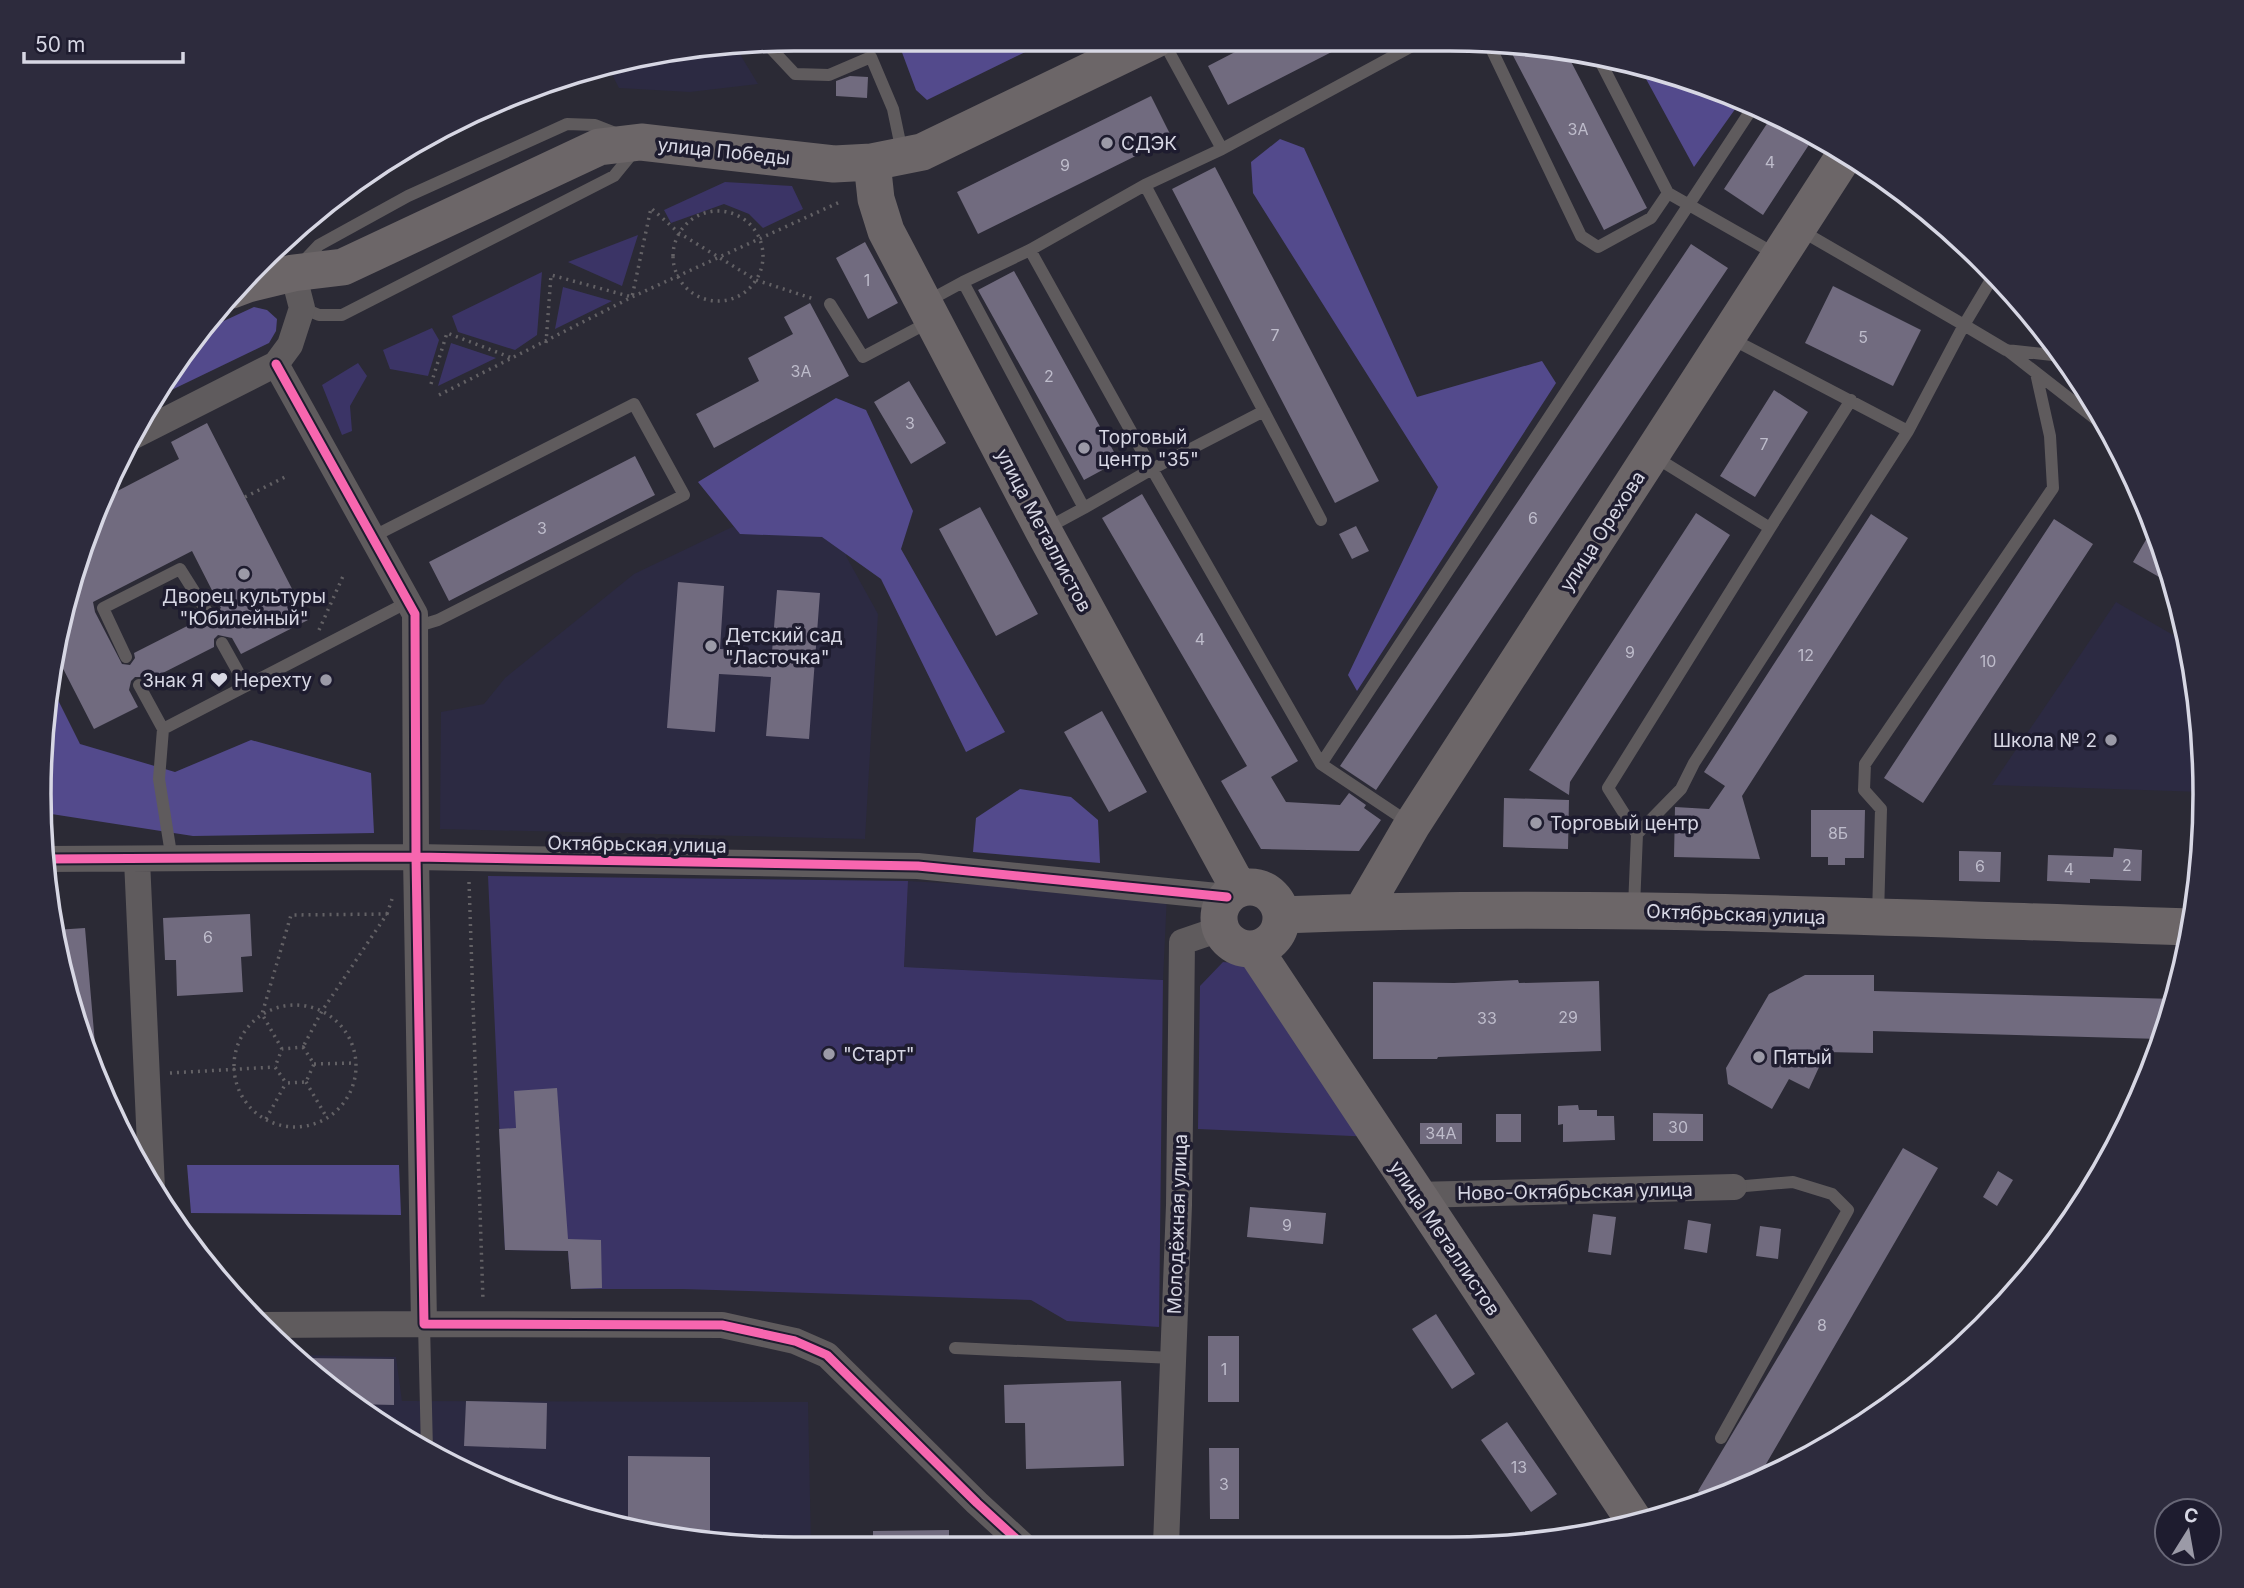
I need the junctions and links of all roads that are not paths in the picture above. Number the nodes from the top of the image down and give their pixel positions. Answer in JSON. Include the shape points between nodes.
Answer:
{"nodes":[{"id":1,"x":774,"y":51,"type":"edge"},
{"id":2,"x":1129,"y":51,"type":"edge"},
{"id":3,"x":1169,"y":51,"type":"edge"},
{"id":4,"x":1401,"y":51,"type":"edge"},
{"id":5,"x":1493,"y":52,"type":"edge"},
{"id":6,"x":1603,"y":67,"type":"edge"},
{"id":7,"x":1749,"y":114,"type":"edge"},
{"id":8,"x":640,"y":142,"type":"junction"},
{"id":9,"x":1222,"y":149,"type":"junction"},
{"id":10,"x":888,"y":159,"type":"junction"},
{"id":11,"x":1840,"y":162,"type":"edge"},
{"id":12,"x":1145,"y":185,"type":"junction"},
{"id":13,"x":1668,"y":193,"type":"junction"},
{"id":14,"x":1688,"y":205,"type":"junction"},
{"id":15,"x":1788,"y":242,"type":"junction"},
{"id":16,"x":1030,"y":250,"type":"junction"},
{"id":17,"x":293,"y":273,"type":"junction"},
{"id":18,"x":255,"y":282,"type":"edge"},
{"id":19,"x":963,"y":282,"type":"junction"},
{"id":20,"x":1989,"y":283,"type":"edge"},
{"id":21,"x":830,"y":304,"type":"road end"},
{"id":22,"x":302,"y":308,"type":"junction"},
{"id":23,"x":929,"y":311,"type":"junction"},
{"id":24,"x":1964,"y":325,"type":"junction"},
{"id":25,"x":1728,"y":337,"type":"junction"},
{"id":26,"x":2007,"y":350,"type":"junction"},
{"id":27,"x":2049,"y":355,"type":"edge"},
{"id":28,"x":275,"y":364,"type":"junction"},
{"id":29,"x":2036,"y":373,"type":"junction"},
{"id":30,"x":1851,"y":400,"type":"junction"},
{"id":31,"x":1264,"y":411,"type":"junction"},
{"id":32,"x":2089,"y":414,"type":"edge"},
{"id":33,"x":146,"y":430,"type":"edge"},
{"id":34,"x":1908,"y":431,"type":"junction"},
{"id":35,"x":1651,"y":455,"type":"junction"},
{"id":36,"x":1152,"y":469,"type":"junction"},
{"id":37,"x":1084,"y":508,"type":"junction"},
{"id":38,"x":1321,"y":520,"type":"dead end"},
{"id":39,"x":1770,"y":528,"type":"junction"},
{"id":40,"x":1043,"y":530,"type":"junction"},
{"id":41,"x":372,"y":537,"type":"junction"},
{"id":42,"x":408,"y":602,"type":"junction"},
{"id":43,"x":209,"y":615,"type":"dead end"},
{"id":44,"x":415,"y":627,"type":"junction"},
{"id":45,"x":222,"y":643,"type":"dead end"},
{"id":46,"x":126,"y":657,"type":"dead end"},
{"id":47,"x":139,"y":685,"type":"dead end"},
{"id":48,"x":246,"y":686,"type":"junction"},
{"id":49,"x":163,"y":729,"type":"junction"},
{"id":50,"x":1321,"y":764,"type":"junction"},
{"id":51,"x":1412,"y":825,"type":"junction"},
{"id":52,"x":1637,"y":834,"type":"junction"},
{"id":53,"x":416,"y":857,"type":"junction"},
{"id":54,"x":54,"y":859,"type":"edge"},
{"id":55,"x":137,"y":860,"type":"junction"},
{"id":56,"x":172,"y":860,"type":"junction"},
{"id":57,"x":1229,"y":905,"type":"junction"},
{"id":58,"x":1362,"y":911,"type":"junction"},
{"id":59,"x":1634,"y":911,"type":"junction"},
{"id":60,"x":1281,"y":915,"type":"junction"},
{"id":61,"x":1878,"y":918,"type":"junction"},
{"id":62,"x":2181,"y":928,"type":"edge"},
{"id":63,"x":1255,"y":950,"type":"junction"},
{"id":64,"x":151,"y":1167,"type":"edge"},
{"id":65,"x":1734,"y":1187,"type":"joint"},
{"id":66,"x":1416,"y":1195,"type":"junction"},
{"id":67,"x":424,"y":1324,"type":"junction"},
{"id":68,"x":273,"y":1325,"type":"edge"},
{"id":69,"x":955,"y":1348,"type":"dead end"},
{"id":70,"x":1173,"y":1358,"type":"junction"},
{"id":71,"x":1721,"y":1438,"type":"dead end"},
{"id":72,"x":427,"y":1441,"type":"edge"},
{"id":73,"x":1630,"y":1515,"type":"edge"},
{"id":74,"x":1014,"y":1537,"type":"edge"},
{"id":75,"x":1166,"y":1537,"type":"edge"}],
"edges":[{"from":1,"to":10,"type":"lane","via":[[795,74],[829,75],[871,57],[892,109]]},
{"from":2,"to":10,"type":"street","name":"улица Победы","via":[[922,152]]},
{"from":3,"to":9,"type":"lane"},
{"from":4,"to":9,"type":"lane"},
{"from":5,"to":13,"type":"lane","via":[[1581,236],[1598,247],[1651,218]]},
{"from":6,"to":13,"type":"lane"},
{"from":7,"to":14,"type":"lane"},
{"from":8,"to":10,"type":"street","name":"улица Победы","via":[[834,164]]},
{"from":8,"to":17,"type":"street","name":"улица Победы","via":[[599,147],[343,267]]},
{"from":8,"to":22,"type":"lane","via":[[614,176],[342,315],[319,315]]},
{"from":9,"to":12,"type":"lane"},
{"from":10,"to":23,"type":"street","name":"улица Металлистов","via":[[876,199],[886,231]]},
{"from":11,"to":15,"type":"street","name":"улица Орехова"},
{"from":12,"to":16,"type":"lane"},
{"from":12,"to":31,"type":"lane"},
{"from":13,"to":14,"type":"lane"},
{"from":14,"to":15,"type":"lane"},
{"from":14,"to":50,"type":"lane"},
{"from":15,"to":24,"type":"lane"},
{"from":15,"to":25,"type":"street","name":"улица Орехова"},
{"from":16,"to":19,"type":"lane"},
{"from":16,"to":36,"type":"lane"},
{"from":17,"to":18,"type":"street","name":"улица Победы"},
{"from":17,"to":22,"type":"street"},
{"from":19,"to":23,"type":"lane"},
{"from":19,"to":37,"type":"lane"},
{"from":20,"to":24,"type":"lane"},
{"from":21,"to":23,"type":"lane","via":[[863,357]]},
{"from":22,"to":28,"type":"street","via":[[290,345]]},
{"from":23,"to":40,"type":"street","name":"улица Металлистов"},
{"from":24,"to":26,"type":"lane"},
{"from":24,"to":34,"type":"lane"},
{"from":25,"to":30,"type":"lane"},
{"from":25,"to":35,"type":"street","name":"улица Орехова"},
{"from":26,"to":27,"type":"lane"},
{"from":26,"to":29,"type":"lane"},
{"from":28,"to":33,"type":"street"},
{"from":28,"to":41,"type":"street"},
{"from":29,"to":32,"type":"lane"},
{"from":29,"to":61,"type":"lane","via":[[2050,436],[2053,488],[1865,764],[1864,790],[1881,809]]},
{"from":30,"to":34,"type":"lane"},
{"from":30,"to":39,"type":"lane"},
{"from":31,"to":36,"type":"lane"},
{"from":31,"to":38,"type":"lane"},
{"from":34,"to":52,"type":"lane","via":[[1681,789]]},
{"from":35,"to":39,"type":"lane"},
{"from":35,"to":51,"type":"street","name":"улица Орехова"},
{"from":36,"to":37,"type":"lane"},
{"from":36,"to":50,"type":"lane"},
{"from":37,"to":40,"type":"lane"},
{"from":39,"to":52,"type":"lane","via":[[1608,788]]},
{"from":40,"to":57,"type":"street","name":"улица Металлистов"},
{"from":41,"to":42,"type":"street"},
{"from":41,"to":44,"type":"lane","via":[[634,404],[684,495],[438,620]]},
{"from":42,"to":44,"type":"street","via":[[415,614]]},
{"from":42,"to":48,"type":"lane"},
{"from":43,"to":46,"type":"lane","via":[[180,569],[103,608]]},
{"from":44,"to":53,"type":"street"},
{"from":45,"to":48,"type":"lane"},
{"from":47,"to":49,"type":"lane"},
{"from":48,"to":49,"type":"lane"},
{"from":49,"to":56,"type":"lane","via":[[159,779]]},
{"from":50,"to":51,"type":"lane"},
{"from":51,"to":58,"type":"street","name":"улица Орехова"},
{"from":52,"to":59,"type":"lane"},
{"from":53,"to":56,"type":"street","name":"Октябрьская улица"},
{"from":53,"to":57,"type":"street","name":"Октябрьская улица","via":[[918,866]]},
{"from":53,"to":67,"type":"street"},
{"from":54,"to":55,"type":"street","name":"Октябрьская улица"},
{"from":55,"to":56,"type":"street","name":"Октябрьская улица"},
{"from":55,"to":64,"type":"street"},
{"from":57,"to":60,"type":"street","via":[[1248,887],[1266,892]]},
{"from":57,"to":63,"type":"street","via":[[1225,939],[1244,950]]},
{"from":57,"to":70,"type":"street","name":"Молодёжная улица","via":[[1182,942]]},
{"from":58,"to":59,"type":"street","name":"Октябрьская улица"},
{"from":58,"to":60,"type":"street","name":"Октябрьская улица"},
{"from":59,"to":61,"type":"street","name":"Октябрьская улица"},
{"from":60,"to":63,"type":"street","via":[[1272,941]]},
{"from":61,"to":62,"type":"street","name":"Октябрьская улица"},
{"from":63,"to":66,"type":"street","name":"улица Металлистов"},
{"from":65,"to":66,"type":"street","name":"Ново-Октябрьская улица"},
{"from":65,"to":71,"type":"lane","via":[[1793,1182],[1832,1194],[1849,1210]]},
{"from":66,"to":73,"type":"street","name":"улица Металлистов"},
{"from":67,"to":68,"type":"street"},
{"from":67,"to":72,"type":"lane"},
{"from":67,"to":74,"type":"street","via":[[722,1325],[795,1340],[827,1355]]},
{"from":69,"to":70,"type":"lane"},
{"from":70,"to":75,"type":"street","name":"Молодёжная улица"}]}
